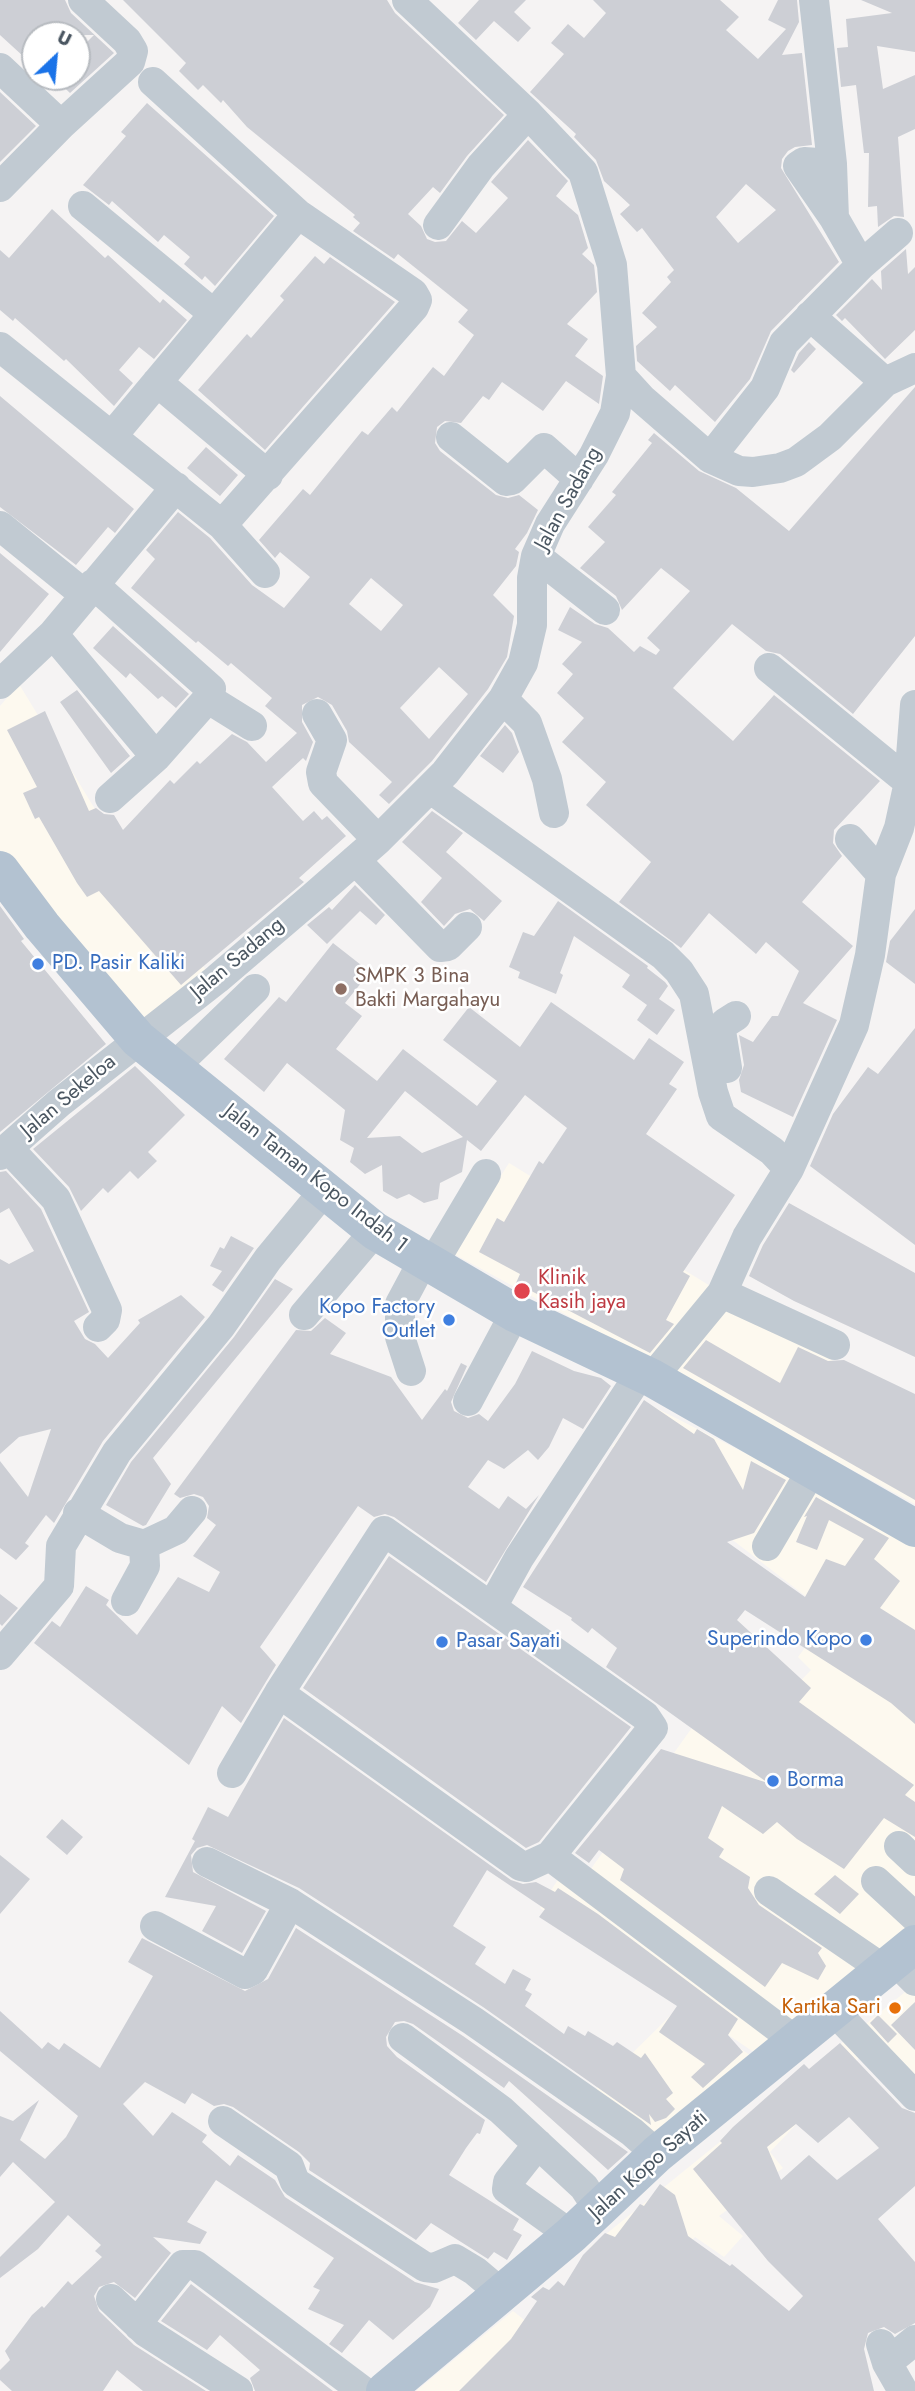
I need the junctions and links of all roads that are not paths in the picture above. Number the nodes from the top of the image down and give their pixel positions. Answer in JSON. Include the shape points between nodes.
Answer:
{"nodes":[{"id":1,"x":83,"y":0,"type":"edge"},
{"id":2,"x":407,"y":0,"type":"edge"},
{"id":3,"x":814,"y":0,"type":"edge"},
{"id":4,"x":0,"y":68,"type":"edge"},
{"id":5,"x":153,"y":82,"type":"dead end"},
{"id":6,"x":528,"y":114,"type":"junction"},
{"id":7,"x":61,"y":125,"type":"junction"},
{"id":8,"x":0,"y":187,"type":"edge"},
{"id":9,"x":83,"y":206,"type":"dead end"},
{"id":10,"x":298,"y":214,"type":"junction"},
{"id":11,"x":438,"y":225,"type":"dead end"},
{"id":12,"x":898,"y":233,"type":"dead end"},
{"id":13,"x":861,"y":265,"type":"junction"},
{"id":14,"x":214,"y":314,"type":"junction"},
{"id":15,"x":810,"y":316,"type":"junction"},
{"id":16,"x":0,"y":347,"type":"edge"},
{"id":17,"x":915,"y":368,"type":"edge"},
{"id":18,"x":621,"y":376,"type":"junction"},
{"id":19,"x":157,"y":382,"type":"junction"},
{"id":20,"x":885,"y":382,"type":"junction"},
{"id":21,"x":112,"y":436,"type":"junction"},
{"id":22,"x":451,"y":437,"type":"dead end"},
{"id":23,"x":710,"y":458,"type":"junction"},
{"id":24,"x":268,"y":475,"type":"junction"},
{"id":25,"x":579,"y":479,"type":"junction"},
{"id":26,"x":176,"y":487,"type":"junction"},
{"id":27,"x":222,"y":525,"type":"junction"},
{"id":28,"x":0,"y":526,"type":"edge"},
{"id":29,"x":536,"y":556,"type":"junction"},
{"id":30,"x":265,"y":573,"type":"dead end"},
{"id":31,"x":88,"y":589,"type":"junction"},
{"id":32,"x":605,"y":610,"type":"dead end"},
{"id":33,"x":53,"y":634,"type":"junction"},
{"id":34,"x":769,"y":668,"type":"dead end"},
{"id":35,"x":0,"y":684,"type":"edge"},
{"id":36,"x":207,"y":698,"type":"junction"},
{"id":37,"x":503,"y":699,"type":"junction"},
{"id":38,"x":915,"y":705,"type":"edge"},
{"id":39,"x":317,"y":714,"type":"dead end"},
{"id":40,"x":253,"y":726,"type":"dead end"},
{"id":41,"x":156,"y":757,"type":"junction"},
{"id":42,"x":912,"y":785,"type":"edge"},
{"id":43,"x":431,"y":789,"type":"junction"},
{"id":44,"x":110,"y":798,"type":"dead end"},
{"id":45,"x":554,"y":813,"type":"dead end"},
{"id":46,"x":378,"y":839,"type":"junction"},
{"id":47,"x":850,"y":839,"type":"dead end"},
{"id":48,"x":355,"y":860,"type":"junction"},
{"id":49,"x":1,"y":870,"type":"edge"},
{"id":50,"x":881,"y":874,"type":"junction"},
{"id":51,"x":467,"y":927,"type":"dead end"},
{"id":52,"x":254,"y":989,"type":"dead end"},
{"id":53,"x":736,"y":1016,"type":"dead end"},
{"id":54,"x":138,"y":1039,"type":"junction"},
{"id":55,"x":173,"y":1068,"type":"junction"},
{"id":56,"x":4,"y":1152,"type":"edge"},
{"id":57,"x":792,"y":1162,"type":"junction"},
{"id":58,"x":486,"y":1174,"type":"dead end"},
{"id":59,"x":324,"y":1191,"type":"junction"},
{"id":60,"x":375,"y":1231,"type":"junction"},
{"id":61,"x":427,"y":1263,"type":"junction"},
{"id":62,"x":722,"y":1293,"type":"junction"},
{"id":63,"x":515,"y":1313,"type":"junction"},
{"id":64,"x":304,"y":1315,"type":"dead end"},
{"id":65,"x":98,"y":1327,"type":"dead end"},
{"id":66,"x":835,"y":1345,"type":"dead end"},
{"id":67,"x":411,"y":1371,"type":"dead end"},
{"id":68,"x":646,"y":1376,"type":"junction"},
{"id":69,"x":468,"y":1401,"type":"dead end"},
{"id":70,"x":813,"y":1468,"type":"junction"},
{"id":71,"x":192,"y":1511,"type":"dead end"},
{"id":72,"x":78,"y":1513,"type":"junction"},
{"id":73,"x":915,"y":1527,"type":"edge"},
{"id":74,"x":144,"y":1545,"type":"junction"},
{"id":75,"x":767,"y":1546,"type":"dead end"},
{"id":76,"x":126,"y":1601,"type":"dead end"},
{"id":77,"x":492,"y":1607,"type":"junction"},
{"id":78,"x":0,"y":1656,"type":"edge"},
{"id":79,"x":279,"y":1693,"type":"junction"},
{"id":80,"x":232,"y":1773,"type":"dead end"},
{"id":81,"x":550,"y":1856,"type":"junction"},
{"id":82,"x":207,"y":1862,"type":"dead end"},
{"id":83,"x":876,"y":1881,"type":"dead end"},
{"id":84,"x":769,"y":1891,"type":"dead end"},
{"id":85,"x":290,"y":1903,"type":"junction"},
{"id":86,"x":915,"y":1917,"type":"edge"},
{"id":87,"x":155,"y":1926,"type":"dead end"},
{"id":88,"x":903,"y":1965,"type":"edge"},
{"id":89,"x":835,"y":2012,"type":"junction"},
{"id":90,"x":403,"y":2038,"type":"dead end"},
{"id":91,"x":797,"y":2042,"type":"junction"},
{"id":92,"x":915,"y":2096,"type":"edge"},
{"id":93,"x":223,"y":2121,"type":"dead end"},
{"id":94,"x":538,"y":2144,"type":"junction"},
{"id":95,"x":657,"y":2154,"type":"junction"},
{"id":96,"x":599,"y":2210,"type":"junction"},
{"id":97,"x":571,"y":2235,"type":"junction"},
{"id":98,"x":501,"y":2293,"type":"junction"},
{"id":99,"x":111,"y":2299,"type":"dead end"},
{"id":100,"x":139,"y":2326,"type":"junction"},
{"id":101,"x":915,"y":2340,"type":"edge"},
{"id":102,"x":238,"y":2391,"type":"edge"},
{"id":103,"x":363,"y":2391,"type":"edge"},
{"id":104,"x":385,"y":2391,"type":"edge"},
{"id":105,"x":903,"y":2391,"type":"edge"}],
"edges":[{"from":1,"to":7,"type":"street","via":[[133,51],[130,62]]},
{"from":2,"to":6,"type":"street","name":"Jalan Sadang"},
{"from":3,"to":13,"type":"street","via":[[834,218]]},
{"from":4,"to":7,"type":"street"},
{"from":5,"to":10,"type":"street"},
{"from":6,"to":11,"type":"street","via":[[481,166]]},
{"from":6,"to":18,"type":"street","name":"Jalan Sadang","via":[[577,164],[587,181],[612,265]]},
{"from":7,"to":8,"type":"street"},
{"from":9,"to":14,"type":"street"},
{"from":10,"to":14,"type":"street"},
{"from":10,"to":24,"type":"street","via":[[417,300]]},
{"from":12,"to":13,"type":"street"},
{"from":13,"to":15,"type":"street"},
{"from":14,"to":19,"type":"street"},
{"from":15,"to":20,"type":"street"},
{"from":15,"to":23,"type":"street","via":[[784,343],[765,388]]},
{"from":16,"to":21,"type":"street"},
{"from":17,"to":20,"type":"street"},
{"from":18,"to":23,"type":"street"},
{"from":18,"to":25,"type":"street","name":"Jalan Sadang","via":[[610,426]]},
{"from":19,"to":21,"type":"street"},
{"from":19,"to":24,"type":"street"},
{"from":20,"to":23,"type":"street","via":[[830,437],[796,462],[753,472]]},
{"from":21,"to":26,"type":"street"},
{"from":22,"to":25,"type":"street","via":[[506,481],[544,448]]},
{"from":24,"to":27,"type":"street"},
{"from":25,"to":29,"type":"street","name":"Jalan Sadang"},
{"from":26,"to":27,"type":"street"},
{"from":26,"to":31,"type":"street"},
{"from":27,"to":30,"type":"street"},
{"from":28,"to":31,"type":"street"},
{"from":29,"to":32,"type":"street"},
{"from":29,"to":37,"type":"street","name":"Jalan Sadang","via":[[529,640],[523,663]]},
{"from":31,"to":33,"type":"street"},
{"from":31,"to":36,"type":"street","via":[[210,686]]},
{"from":33,"to":35,"type":"street"},
{"from":33,"to":41,"type":"street"},
{"from":34,"to":42,"type":"street"},
{"from":36,"to":40,"type":"street"},
{"from":36,"to":41,"type":"street"},
{"from":37,"to":43,"type":"street","name":"Jalan Sadang"},
{"from":37,"to":45,"type":"street","via":[[527,723]]},
{"from":38,"to":42,"type":"street"},
{"from":39,"to":46,"type":"street","via":[[332,740],[321,772],[323,783]]},
{"from":41,"to":44,"type":"street"},
{"from":42,"to":50,"type":"street"},
{"from":43,"to":46,"type":"street","name":"Jalan Sadang"},
{"from":43,"to":57,"type":"street","via":[[679,971],[694,994],[721,1116]]},
{"from":46,"to":48,"type":"street","name":"Jalan Sadang"},
{"from":47,"to":50,"type":"street"},
{"from":48,"to":51,"type":"street","via":[[440,947],[448,946]]},
{"from":48,"to":54,"type":"street","name":"Jalan Sadang","via":[[217,979]]},
{"from":49,"to":54,"type":"main road","name":"Jalan Taman Kopo Indah 1"},
{"from":50,"to":57,"type":"street","via":[[854,1025]]},
{"from":52,"to":55,"type":"street"},
{"from":53,"to":57,"type":"street","via":[[721,1031],[732,1095]]},
{"from":54,"to":55,"type":"main road","name":"Jalan Taman Kopo Indah 1"},
{"from":54,"to":56,"type":"street","name":"Jalan Sekeloa"},
{"from":55,"to":59,"type":"main road","name":"Jalan Taman Kopo Indah 1"},
{"from":56,"to":65,"type":"street","via":[[56,1199],[107,1310]]},
{"from":57,"to":62,"type":"street","via":[[747,1237]]},
{"from":58,"to":61,"type":"street"},
{"from":59,"to":60,"type":"main road","name":"Jalan Taman Kopo Indah 1"},
{"from":59,"to":72,"type":"street","via":[[117,1452]]},
{"from":60,"to":61,"type":"main road","name":"Jalan Taman Kopo Indah 1"},
{"from":60,"to":64,"type":"street"},
{"from":61,"to":63,"type":"main road","name":"Jalan Taman Kopo Indah 1"},
{"from":61,"to":67,"type":"street","via":[[400,1304],[400,1337]]},
{"from":62,"to":66,"type":"street"},
{"from":62,"to":68,"type":"street"},
{"from":63,"to":68,"type":"main road","name":"Jalan Taman Kopo Indah 1"},
{"from":63,"to":69,"type":"street"},
{"from":68,"to":70,"type":"main road","name":"Jalan Taman Kopo Indah 1"},
{"from":68,"to":77,"type":"street","via":[[519,1558]]},
{"from":70,"to":73,"type":"main road","name":"Jalan Taman Kopo Indah 1"},
{"from":70,"to":75,"type":"street"},
{"from":71,"to":74,"type":"street","via":[[176,1530]]},
{"from":72,"to":74,"type":"street","via":[[120,1538]]},
{"from":72,"to":78,"type":"street","via":[[61,1546],[59,1586]]},
{"from":74,"to":76,"type":"street","via":[[145,1566]]},
{"from":77,"to":79,"type":"street","via":[[384,1531]]},
{"from":77,"to":81,"type":"street","via":[[645,1717],[653,1728]]},
{"from":79,"to":80,"type":"street"},
{"from":79,"to":81,"type":"street","via":[[521,1866],[531,1867]]},
{"from":81,"to":91,"type":"street"},
{"from":82,"to":85,"type":"street"},
{"from":83,"to":86,"type":"street"},
{"from":84,"to":88,"type":"street"},
{"from":85,"to":87,"type":"street","via":[[253,1970],[245,1975]]},
{"from":85,"to":95,"type":"street","via":[[473,2021]]},
{"from":88,"to":89,"type":"main road","name":"Jalan Kopo Sayati"},
{"from":89,"to":91,"type":"main road","name":"Jalan Kopo Sayati"},
{"from":89,"to":92,"type":"street"},
{"from":90,"to":94,"type":"street","via":[[475,2088]]},
{"from":91,"to":95,"type":"main road","name":"Jalan Kopo Sayati"},
{"from":93,"to":98,"type":"street","via":[[289,2166],[295,2182],[425,2267],[455,2259]]},
{"from":94,"to":96,"type":"street","via":[[584,2188]]},
{"from":94,"to":97,"type":"street","via":[[507,2189]]},
{"from":95,"to":96,"type":"main road","name":"Jalan Kopo Sayati"},
{"from":96,"to":97,"type":"main road","name":"Jalan Kopo Sayati"},
{"from":97,"to":98,"type":"main road","name":"Jalan Kopo Sayati"},
{"from":98,"to":104,"type":"main road","name":"Jalan Kopo Sayati"},
{"from":99,"to":100,"type":"street"},
{"from":100,"to":102,"type":"street"},
{"from":100,"to":103,"type":"street","via":[[183,2265],[195,2266]]},
{"from":101,"to":105,"type":"street","via":[[884,2353]]}]}
